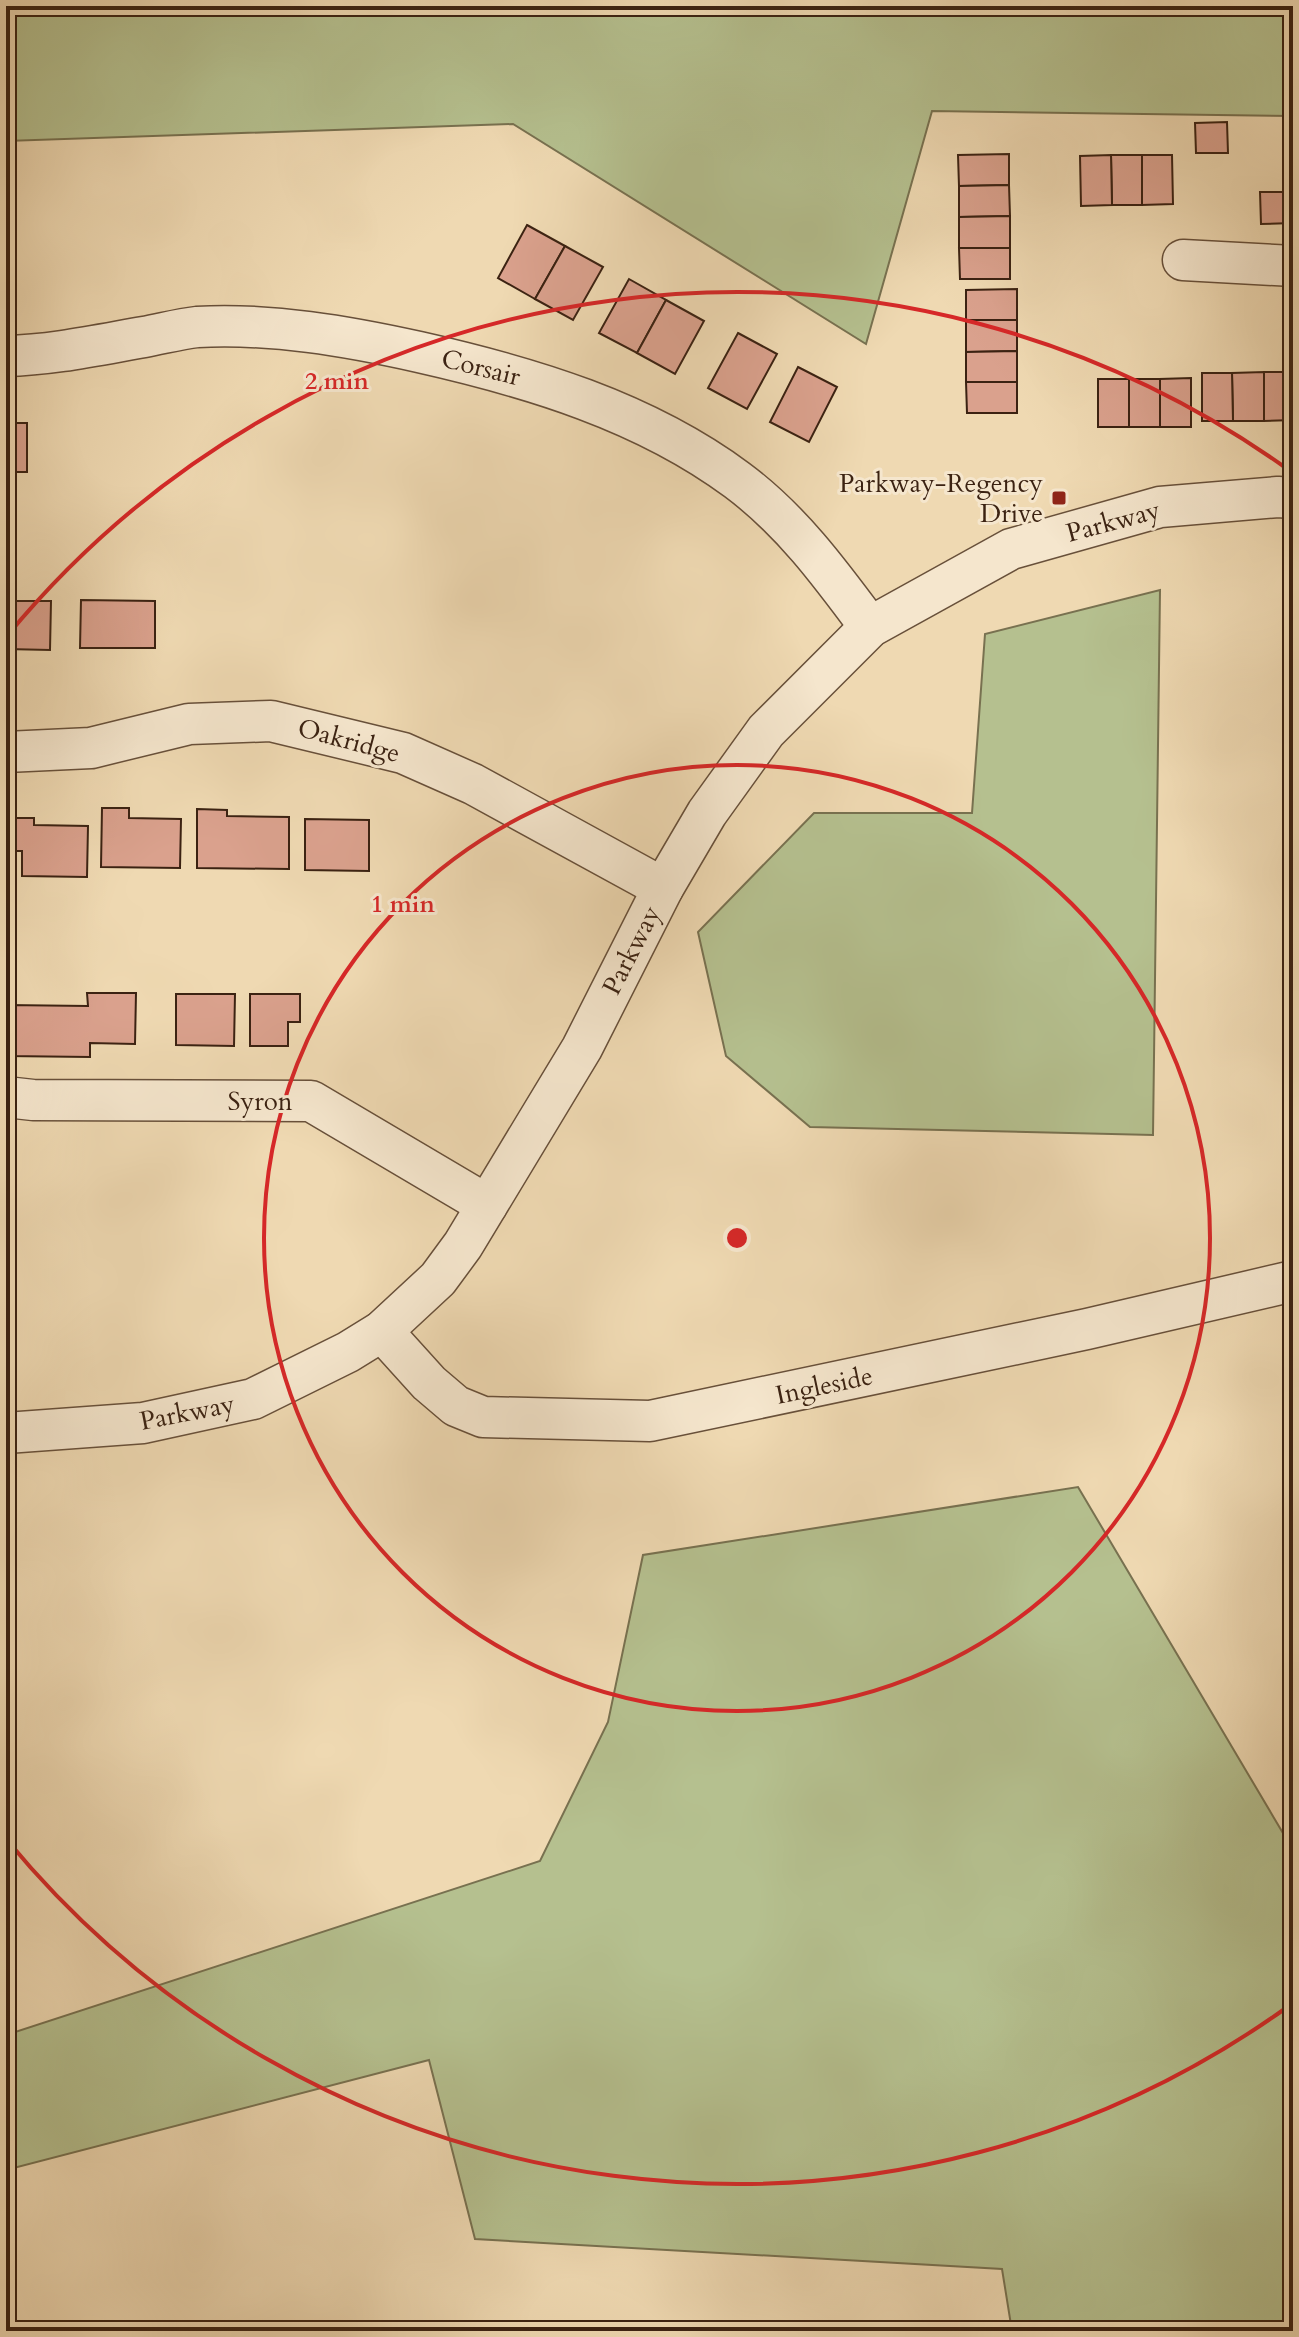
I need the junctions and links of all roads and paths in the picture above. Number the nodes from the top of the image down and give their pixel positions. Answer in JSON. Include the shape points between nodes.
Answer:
{"nodes":[{"id":1,"x":1183,"y":260,"type":"dead end"},
{"id":2,"x":1293,"y":266,"type":"edge"},
{"id":3,"x":6,"y":356,"type":"edge"},
{"id":4,"x":1293,"y":498,"type":"edge"},
{"id":5,"x":870,"y":627,"type":"junction"},
{"id":6,"x":6,"y":752,"type":"edge"},
{"id":7,"x":663,"y":888,"type":"junction"},
{"id":8,"x":6,"y":1097,"type":"edge"},
{"id":9,"x":487,"y":1205,"type":"junction"},
{"id":10,"x":1293,"y":1281,"type":"edge"},
{"id":11,"x":382,"y":1331,"type":"junction"},
{"id":12,"x":6,"y":1433,"type":"edge"}],
"edges":[{"from":1,"to":2,"type":"street"},
{"from":3,"to":5,"type":"street","name":"Corsair","via":[[196,327],[286,329],[374,342],[532,380],[691,449],[738,480],[800,535]]},
{"from":4,"to":5,"type":"street","name":"Parkway","via":[[1160,507],[1011,549]]},
{"from":5,"to":7,"type":"street","name":"Parkway","via":[[766,731],[707,813]]},
{"from":6,"to":7,"type":"street","name":"Oakridge","via":[[91,748],[189,724],[271,721],[403,753],[473,784]]},
{"from":7,"to":9,"type":"street","name":"Parkway","via":[[582,1048]]},
{"from":8,"to":9,"type":"street","name":"Syron","via":[[311,1101]]},
{"from":9,"to":11,"type":"street","name":"Parkway","via":[[438,1279]]},
{"from":10,"to":11,"type":"street","name":"Ingleside","via":[[650,1421],[483,1417],[456,1406]]},
{"from":11,"to":12,"type":"street","name":"Parkway","via":[[253,1399],[143,1423]]}]}
